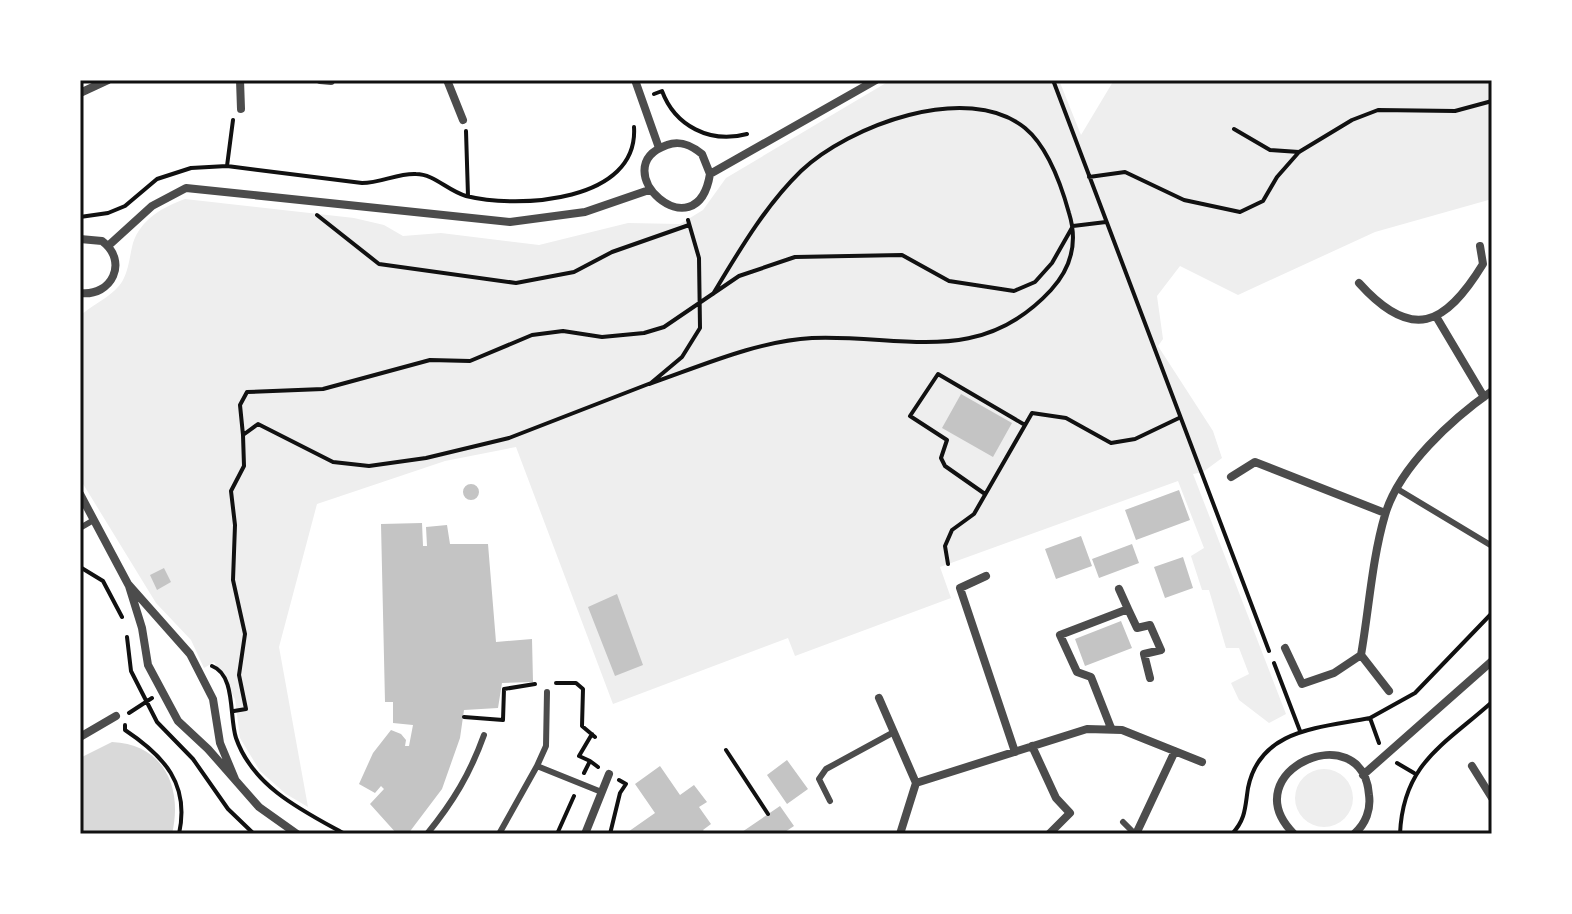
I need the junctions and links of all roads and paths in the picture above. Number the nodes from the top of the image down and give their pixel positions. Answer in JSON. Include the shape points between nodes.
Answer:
{"nodes":[{"id":1,"x":108,"y":80,"type":"edge"},
{"id":2,"x":240,"y":80,"type":"edge"},
{"id":3,"x":320,"y":80,"type":"edge"},
{"id":4,"x":447,"y":80,"type":"edge"},
{"id":5,"x":635,"y":80,"type":"edge"},
{"id":6,"x":876,"y":80,"type":"edge"},
{"id":7,"x":1053,"y":80,"type":"edge"},
{"id":8,"x":331,"y":81,"type":"edge"},
{"id":9,"x":80,"y":93,"type":"edge"},
{"id":10,"x":641,"y":99,"type":"junction"},
{"id":11,"x":1492,"y":101,"type":"edge"},
{"id":12,"x":241,"y":109,"type":"joint"},
{"id":13,"x":631,"y":116,"type":"dead end"},
{"id":14,"x":463,"y":120,"type":"joint"},
{"id":15,"x":1234,"y":129,"type":"dead end"},
{"id":16,"x":754,"y":131,"type":"dead end"},
{"id":17,"x":659,"y":148,"type":"junction"},
{"id":18,"x":1299,"y":152,"type":"junction"},
{"id":19,"x":227,"y":166,"type":"junction"},
{"id":20,"x":710,"y":174,"type":"junction"},
{"id":21,"x":1089,"y":177,"type":"junction"},
{"id":22,"x":649,"y":190,"type":"junction"},
{"id":23,"x":468,"y":196,"type":"junction"},
{"id":24,"x":319,"y":201,"type":"junction"},
{"id":25,"x":685,"y":206,"type":"junction"},
{"id":26,"x":80,"y":217,"type":"edge"},
{"id":27,"x":1106,"y":222,"type":"junction"},
{"id":28,"x":690,"y":224,"type":"junction"},
{"id":29,"x":1073,"y":226,"type":"junction"},
{"id":30,"x":80,"y":239,"type":"edge"},
{"id":31,"x":108,"y":246,"type":"junction"},
{"id":32,"x":1480,"y":246,"type":"dead end"},
{"id":33,"x":1359,"y":283,"type":"dead end"},
{"id":34,"x":80,"y":293,"type":"edge"},
{"id":35,"x":713,"y":294,"type":"junction"},
{"id":36,"x":700,"y":302,"type":"junction"},
{"id":37,"x":1437,"y":318,"type":"junction"},
{"id":38,"x":649,"y":384,"type":"junction"},
{"id":39,"x":1492,"y":391,"type":"edge"},
{"id":40,"x":1484,"y":397,"type":"junction"},
{"id":41,"x":1179,"y":418,"type":"junction"},
{"id":42,"x":1025,"y":425,"type":"junction"},
{"id":43,"x":243,"y":435,"type":"junction"},
{"id":44,"x":1231,"y":477,"type":"dead end"},
{"id":45,"x":1399,"y":490,"type":"junction"},
{"id":46,"x":80,"y":494,"type":"edge"},
{"id":47,"x":985,"y":494,"type":"junction"},
{"id":48,"x":1385,"y":513,"type":"junction"},
{"id":49,"x":92,"y":521,"type":"junction"},
{"id":50,"x":80,"y":528,"type":"edge"},
{"id":51,"x":1492,"y":546,"type":"edge"},
{"id":52,"x":948,"y":564,"type":"dead end"},
{"id":53,"x":986,"y":576,"type":"dead end"},
{"id":54,"x":128,"y":584,"type":"junction"},
{"id":55,"x":1119,"y":589,"type":"dead end"},
{"id":56,"x":1128,"y":609,"type":"junction"},
{"id":57,"x":1492,"y":613,"type":"edge"},
{"id":58,"x":1285,"y":648,"type":"dead end"},
{"id":59,"x":1361,"y":655,"type":"junction"},
{"id":60,"x":1492,"y":661,"type":"edge"},
{"id":61,"x":200,"y":672,"type":"junction"},
{"id":62,"x":1150,"y":678,"type":"dead end"},
{"id":63,"x":1389,"y":691,"type":"dead end"},
{"id":64,"x":547,"y":692,"type":"dead end"},
{"id":65,"x":162,"y":693,"type":"junction"},
{"id":66,"x":879,"y":698,"type":"dead end"},
{"id":67,"x":1492,"y":702,"type":"edge"},
{"id":68,"x":234,"y":711,"type":"junction"},
{"id":69,"x":116,"y":716,"type":"dead end"},
{"id":70,"x":1370,"y":718,"type":"dead end"},
{"id":71,"x":1111,"y":728,"type":"junction"},
{"id":72,"x":1300,"y":731,"type":"dead end"},
{"id":73,"x":894,"y":732,"type":"junction"},
{"id":74,"x":592,"y":734,"type":"dead end"},
{"id":75,"x":484,"y":735,"type":"dead end"},
{"id":76,"x":80,"y":737,"type":"edge"},
{"id":77,"x":1032,"y":746,"type":"junction"},
{"id":78,"x":726,"y":750,"type":"dead end"},
{"id":79,"x":1175,"y":751,"type":"junction"},
{"id":80,"x":1015,"y":752,"type":"junction"},
{"id":81,"x":590,"y":761,"type":"dead end"},
{"id":82,"x":1202,"y":762,"type":"dead end"},
{"id":83,"x":537,"y":766,"type":"junction"},
{"id":84,"x":1472,"y":766,"type":"dead end"},
{"id":85,"x":609,"y":774,"type":"dead end"},
{"id":86,"x":1363,"y":775,"type":"junction"},
{"id":87,"x":235,"y":779,"type":"junction"},
{"id":88,"x":916,"y":783,"type":"junction"},
{"id":89,"x":599,"y":791,"type":"junction"},
{"id":90,"x":1492,"y":798,"type":"edge"},
{"id":91,"x":830,"y":801,"type":"dead end"},
{"id":92,"x":768,"y":814,"type":"dead end"},
{"id":93,"x":1123,"y":822,"type":"dead end"},
{"id":94,"x":1237,"y":828,"type":"dead end"},
{"id":95,"x":1291,"y":833,"type":"edge"},
{"id":96,"x":179,"y":834,"type":"edge"},
{"id":97,"x":297,"y":834,"type":"edge"},
{"id":98,"x":345,"y":834,"type":"edge"},
{"id":99,"x":427,"y":834,"type":"edge"},
{"id":100,"x":499,"y":834,"type":"edge"},
{"id":101,"x":585,"y":834,"type":"edge"},
{"id":102,"x":900,"y":834,"type":"edge"},
{"id":103,"x":1049,"y":834,"type":"edge"},
{"id":104,"x":1136,"y":834,"type":"edge"},
{"id":105,"x":1243,"y":834,"type":"edge"},
{"id":106,"x":1354,"y":834,"type":"edge"},
{"id":107,"x":1400,"y":834,"type":"edge"}],
"edges":[{"from":1,"to":9,"type":"street"},
{"from":2,"to":12,"type":"street"},
{"from":3,"to":8,"type":"street"},
{"from":4,"to":14,"type":"street"},
{"from":5,"to":10,"type":"street"},
{"from":6,"to":20,"type":"street"},
{"from":7,"to":21,"type":"path"},
{"from":10,"to":16,"type":"path","via":[[662,91],[677,118],[710,135],[729,138]]},
{"from":10,"to":17,"type":"street"},
{"from":11,"to":18,"type":"path","via":[[1455,111],[1378,110]]},
{"from":12,"to":19,"type":"path","via":[[232,121]]},
{"from":13,"to":23,"type":"path","via":[[634,143],[628,161],[613,178],[528,202]]},
{"from":14,"to":23,"type":"path"},
{"from":15,"to":18,"type":"path","via":[[1270,150]]},
{"from":17,"to":20,"type":"street","via":[[681,143],[693,147]]},
{"from":17,"to":22,"type":"street","via":[[646,170]]},
{"from":18,"to":21,"type":"path","via":[[1263,201],[1240,212],[1184,200],[1125,172]]},
{"from":19,"to":23,"type":"path","via":[[362,183],[413,173]]},
{"from":19,"to":26,"type":"path","via":[[191,168],[157,179],[125,206]]},
{"from":20,"to":25,"type":"street","via":[[703,195]]},
{"from":21,"to":27,"type":"path"},
{"from":22,"to":24,"type":"street","via":[[585,212],[510,222]]},
{"from":22,"to":25,"type":"street","via":[[662,203]]},
{"from":24,"to":28,"type":"path","via":[[317,218],[379,264],[516,283],[574,272]]},
{"from":24,"to":31,"type":"street","via":[[186,188],[152,206]]},
{"from":25,"to":28,"type":"path"},
{"from":27,"to":29,"type":"path"},
{"from":27,"to":41,"type":"path"},
{"from":28,"to":36,"type":"path","via":[[699,258]]},
{"from":29,"to":35,"type":"path","via":[[1035,282],[1014,291],[949,281],[902,255],[795,257],[739,276]]},
{"from":29,"to":35,"type":"path","via":[[1043,150],[1024,127],[995,114],[932,110],[900,117],[829,149],[802,170],[743,245]]},
{"from":29,"to":38,"type":"path","via":[[1075,247],[1054,287],[1016,322],[991,333],[964,340],[888,344],[810,338],[748,351]]},
{"from":30,"to":31,"type":"street"},
{"from":31,"to":34,"type":"street","via":[[116,264],[110,284],[93,294]]},
{"from":32,"to":37,"type":"street","via":[[1483,264]]},
{"from":33,"to":37,"type":"street","via":[[1397,316],[1416,322]]},
{"from":35,"to":36,"type":"path"},
{"from":36,"to":38,"type":"path","via":[[700,328],[682,357]]},
{"from":36,"to":43,"type":"path","via":[[664,327],[644,333],[532,335],[470,361],[430,360],[323,389],[247,392],[240,405]]},
{"from":37,"to":40,"type":"street"},
{"from":38,"to":43,"type":"path","via":[[509,438],[425,461],[369,466],[333,462],[258,424]]},
{"from":39,"to":40,"type":"street"},
{"from":40,"to":45,"type":"street","via":[[1443,431]]},
{"from":41,"to":42,"type":"path","via":[[1135,439],[1111,443],[1066,418],[1032,413]]},
{"from":41,"to":72,"type":"path"},
{"from":42,"to":47,"type":"path"},
{"from":42,"to":47,"type":"path","via":[[938,374],[910,416],[947,440],[941,458],[945,466]]},
{"from":43,"to":68,"type":"path","via":[[244,466],[231,491],[233,580],[245,634],[239,675],[246,709]]},
{"from":44,"to":48,"type":"street","via":[[1255,462]]},
{"from":45,"to":48,"type":"street"},
{"from":45,"to":51,"type":"lane"},
{"from":46,"to":49,"type":"street"},
{"from":47,"to":52,"type":"path","via":[[974,514],[952,530],[945,546]]},
{"from":48,"to":59,"type":"street"},
{"from":49,"to":50,"type":"lane"},
{"from":49,"to":54,"type":"street"},
{"from":53,"to":80,"type":"street","via":[[960,588]]},
{"from":54,"to":61,"type":"street","via":[[183,644]]},
{"from":54,"to":65,"type":"street","via":[[148,665]]},
{"from":55,"to":56,"type":"street"},
{"from":56,"to":62,"type":"street","via":[[1137,628],[1150,625],[1161,650],[1144,654]]},
{"from":56,"to":71,"type":"street","via":[[1060,635],[1077,672],[1091,677]]},
{"from":57,"to":70,"type":"path","via":[[1415,693]]},
{"from":58,"to":59,"type":"street","via":[[1302,684],[1334,673]]},
{"from":59,"to":63,"type":"street"},
{"from":60,"to":86,"type":"street"},
{"from":61,"to":68,"type":"path","via":[[215,664]]},
{"from":61,"to":87,"type":"street"},
{"from":64,"to":83,"type":"lane","via":[[546,746]]},
{"from":65,"to":87,"type":"street","via":[[180,725]]},
{"from":65,"to":96,"type":"path","via":[[129,713],[125,730],[153,748],[179,785]]},
{"from":66,"to":73,"type":"street"},
{"from":67,"to":107,"type":"path","via":[[1414,773]]},
{"from":68,"to":98,"type":"path","via":[[238,741],[267,783]]},
{"from":69,"to":76,"type":"street"},
{"from":71,"to":77,"type":"street","via":[[1087,729]]},
{"from":71,"to":79,"type":"street"},
{"from":73,"to":88,"type":"street"},
{"from":73,"to":91,"type":"lane","via":[[826,769],[819,779]]},
{"from":74,"to":81,"type":"path","via":[[579,756]]},
{"from":75,"to":99,"type":"lane","via":[[471,773]]},
{"from":77,"to":80,"type":"street"},
{"from":77,"to":103,"type":"street","via":[[1056,798],[1070,813]]},
{"from":78,"to":92,"type":"path"},
{"from":79,"to":82,"type":"street"},
{"from":79,"to":104,"type":"street"},
{"from":80,"to":88,"type":"street"},
{"from":83,"to":89,"type":"lane"},
{"from":83,"to":100,"type":"lane"},
{"from":84,"to":90,"type":"street"},
{"from":85,"to":89,"type":"street"},
{"from":86,"to":95,"type":"street","via":[[1339,756],[1324,754],[1296,764],[1286,775],[1279,805]]},
{"from":86,"to":106,"type":"street","via":[[1370,803]]},
{"from":87,"to":97,"type":"street","via":[[259,807]]},
{"from":88,"to":102,"type":"street"},
{"from":89,"to":101,"type":"street"},
{"from":93,"to":104,"type":"lane"},
{"from":94,"to":105,"type":"path"}]}
